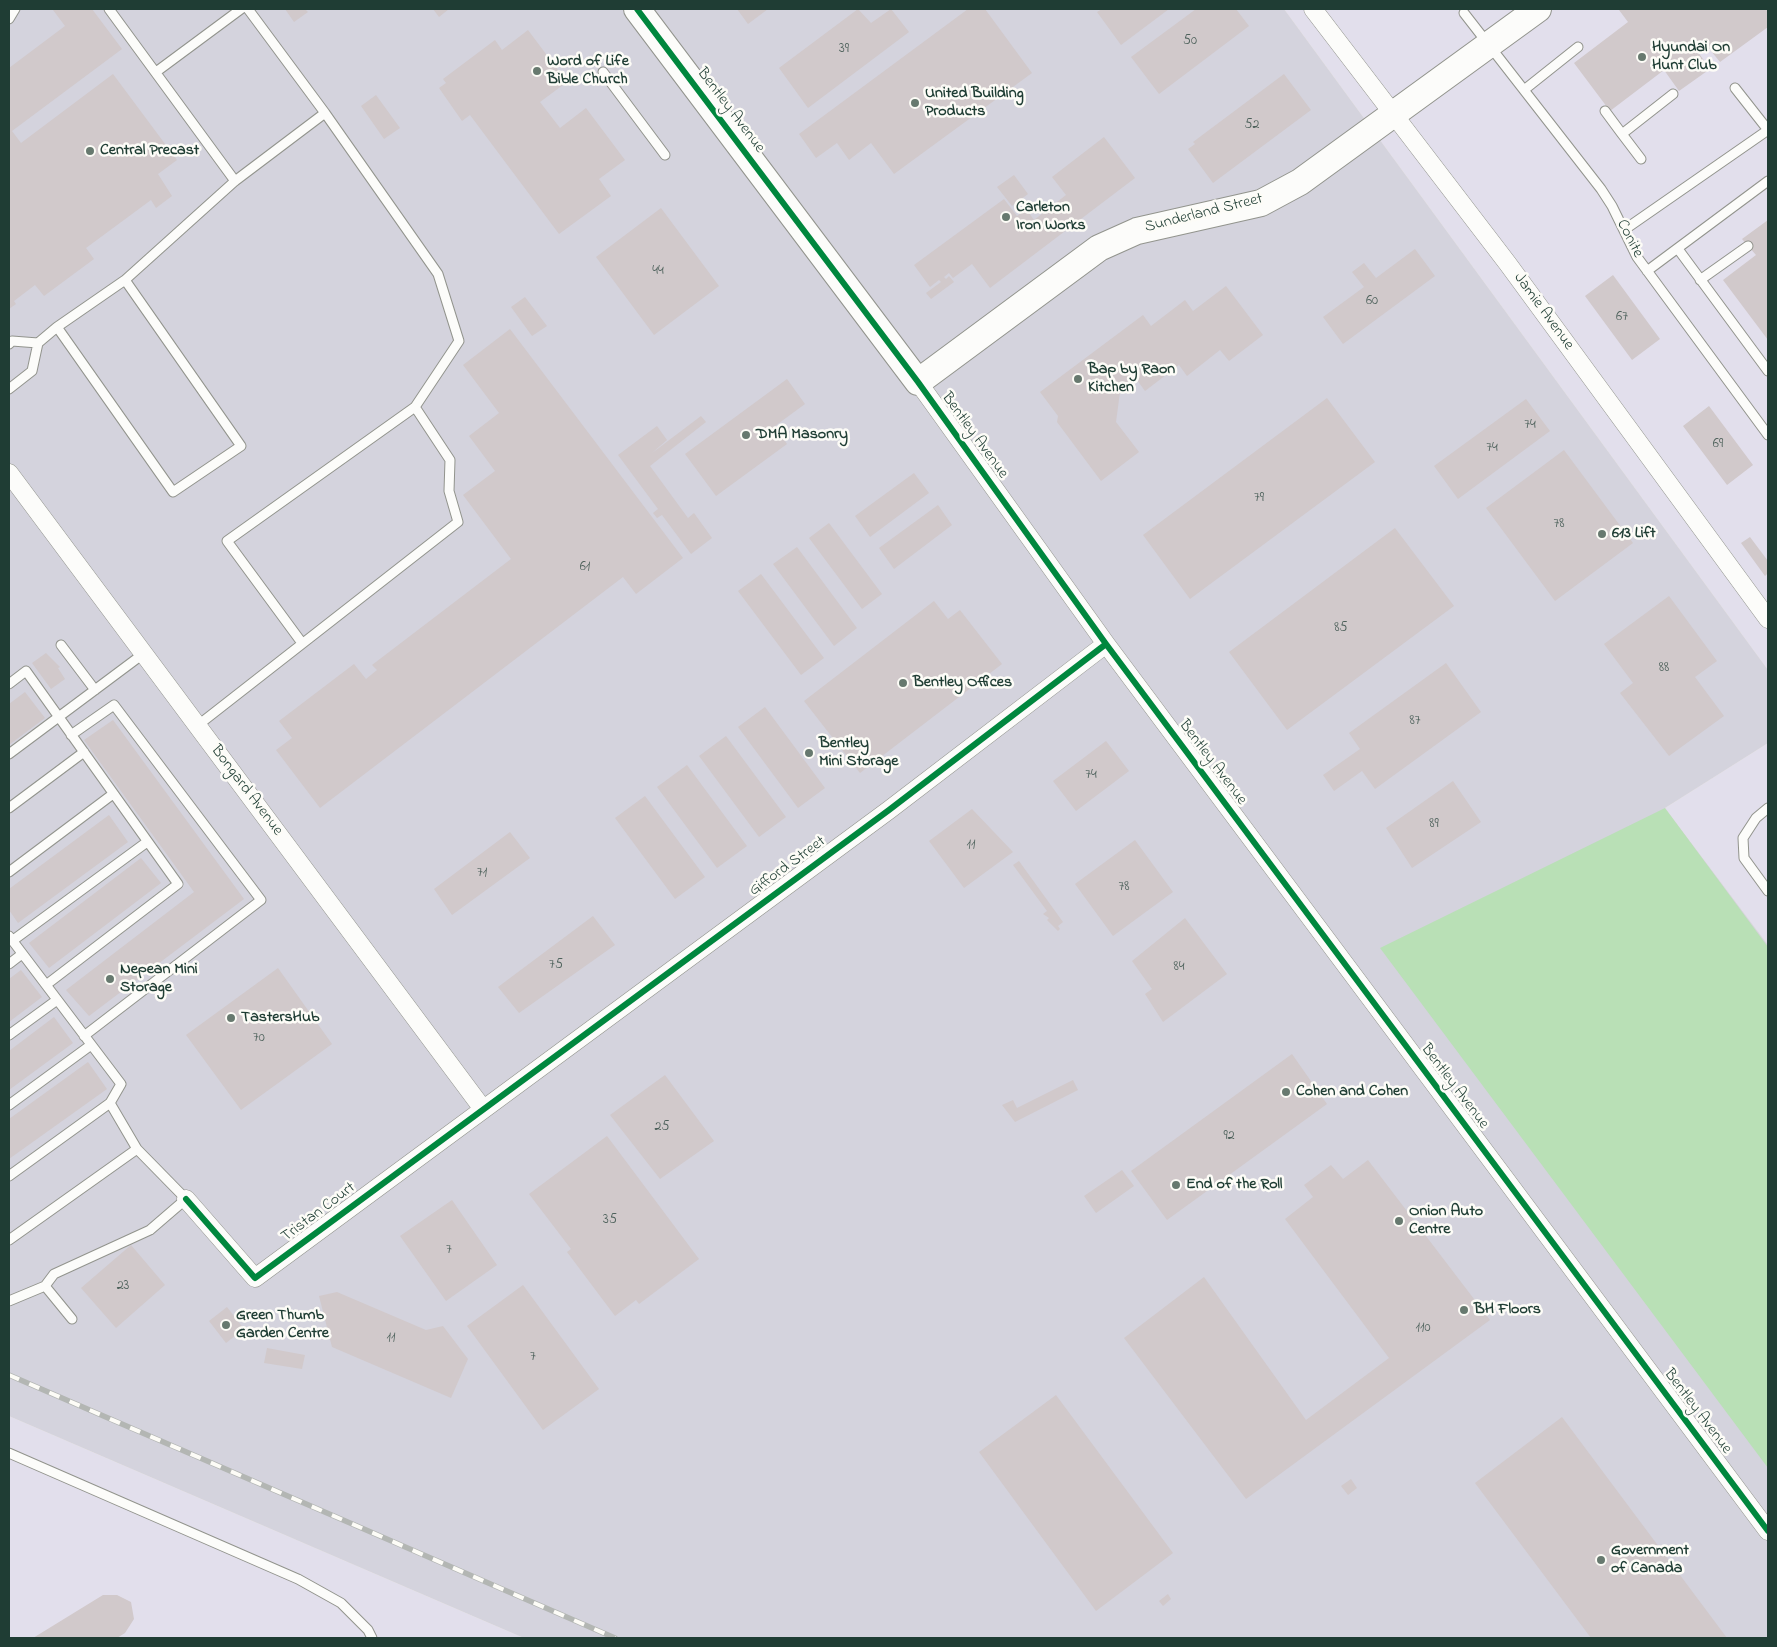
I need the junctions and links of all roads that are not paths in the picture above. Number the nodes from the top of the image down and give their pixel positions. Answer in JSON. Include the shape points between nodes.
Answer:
{"nodes":[{"id":1,"x":15,"y":9,"type":"edge"},
{"id":2,"x":109,"y":9,"type":"edge"},
{"id":3,"x":241,"y":9,"type":"edge"},
{"id":4,"x":248,"y":9,"type":"edge"},
{"id":5,"x":637,"y":9,"type":"edge"},
{"id":6,"x":1313,"y":9,"type":"edge"},
{"id":7,"x":1538,"y":9,"type":"edge"},
{"id":8,"x":1464,"y":13,"type":"dead end"},
{"id":9,"x":9,"y":19,"type":"edge"},
{"id":10,"x":1489,"y":44,"type":"junction"},
{"id":11,"x":1578,"y":47,"type":"dead end"},
{"id":12,"x":156,"y":72,"type":"junction"},
{"id":13,"x":603,"y":72,"type":"dead end"},
{"id":14,"x":1735,"y":88,"type":"dead end"},
{"id":15,"x":1524,"y":90,"type":"junction"},
{"id":16,"x":1673,"y":94,"type":"dead end"},
{"id":17,"x":1604,"y":111,"type":"dead end"},
{"id":18,"x":326,"y":113,"type":"junction"},
{"id":19,"x":1393,"y":116,"type":"junction"},
{"id":20,"x":1768,"y":130,"type":"edge"},
{"id":21,"x":1622,"y":134,"type":"junction"},
{"id":22,"x":665,"y":155,"type":"dead end"},
{"id":23,"x":1641,"y":159,"type":"dead end"},
{"id":24,"x":235,"y":181,"type":"junction"},
{"id":25,"x":1768,"y":181,"type":"edge"},
{"id":26,"x":1624,"y":230,"type":"junction"},
{"id":27,"x":1748,"y":246,"type":"dead end"},
{"id":28,"x":1678,"y":249,"type":"junction"},
{"id":29,"x":1647,"y":271,"type":"junction"},
{"id":30,"x":125,"y":280,"type":"junction"},
{"id":31,"x":1700,"y":280,"type":"junction"},
{"id":32,"x":57,"y":327,"type":"junction"},
{"id":33,"x":38,"y":343,"type":"junction"},
{"id":34,"x":9,"y":344,"type":"edge"},
{"id":35,"x":1768,"y":371,"type":"edge"},
{"id":36,"x":918,"y":382,"type":"junction"},
{"id":37,"x":9,"y":389,"type":"edge"},
{"id":38,"x":415,"y":407,"type":"junction"},
{"id":39,"x":1768,"y":435,"type":"edge"},
{"id":40,"x":9,"y":474,"type":"edge"},
{"id":41,"x":1768,"y":619,"type":"edge"},
{"id":42,"x":302,"y":643,"type":"junction"},
{"id":43,"x":61,"y":644,"type":"dead end"},
{"id":44,"x":1106,"y":644,"type":"junction"},
{"id":45,"x":143,"y":654,"type":"junction"},
{"id":46,"x":9,"y":684,"type":"edge"},
{"id":47,"x":95,"y":690,"type":"junction"},
{"id":48,"x":58,"y":716,"type":"junction"},
{"id":49,"x":197,"y":726,"type":"junction"},
{"id":50,"x":72,"y":735,"type":"junction"},
{"id":51,"x":84,"y":752,"type":"junction"},
{"id":52,"x":9,"y":754,"type":"edge"},
{"id":53,"x":113,"y":794,"type":"junction"},
{"id":54,"x":9,"y":808,"type":"edge"},
{"id":55,"x":1768,"y":808,"type":"edge"},
{"id":56,"x":147,"y":842,"type":"junction"},
{"id":57,"x":9,"y":872,"type":"edge"},
{"id":58,"x":1768,"y":891,"type":"edge"},
{"id":59,"x":11,"y":938,"type":"edge"},
{"id":60,"x":22,"y":954,"type":"junction"},
{"id":61,"x":9,"y":964,"type":"edge"},
{"id":62,"x":46,"y":985,"type":"junction"},
{"id":63,"x":57,"y":1000,"type":"junction"},
{"id":64,"x":9,"y":1035,"type":"edge"},
{"id":65,"x":84,"y":1036,"type":"junction"},
{"id":66,"x":91,"y":1045,"type":"junction"},
{"id":67,"x":110,"y":1103,"type":"junction"},
{"id":68,"x":9,"y":1105,"type":"edge"},
{"id":69,"x":483,"y":1109,"type":"junction"},
{"id":70,"x":137,"y":1149,"type":"junction"},
{"id":71,"x":9,"y":1176,"type":"edge"},
{"id":72,"x":186,"y":1199,"type":"junction"},
{"id":73,"x":9,"y":1240,"type":"edge"},
{"id":74,"x":45,"y":1286,"type":"junction"},
{"id":75,"x":9,"y":1301,"type":"edge"},
{"id":76,"x":72,"y":1319,"type":"dead end"},
{"id":77,"x":9,"y":1453,"type":"edge"},
{"id":78,"x":1768,"y":1531,"type":"edge"},
{"id":79,"x":372,"y":1638,"type":"edge"}],
"edges":[{"from":1,"to":9,"type":"lane"},
{"from":2,"to":12,"type":"lane"},
{"from":3,"to":12,"type":"lane"},
{"from":4,"to":18,"type":"lane"},
{"from":5,"to":36,"type":"street","name":"Bentley Avenue"},
{"from":6,"to":19,"type":"street","name":"Jamie Avenue"},
{"from":7,"to":10,"type":"street","name":"Sunderland Street"},
{"from":8,"to":10,"type":"lane","name":"Conite"},
{"from":10,"to":15,"type":"lane","name":"Conite"},
{"from":10,"to":19,"type":"street","name":"Sunderland Street"},
{"from":11,"to":15,"type":"lane"},
{"from":12,"to":24,"type":"lane"},
{"from":13,"to":22,"type":"lane"},
{"from":14,"to":20,"type":"lane"},
{"from":15,"to":26,"type":"lane","name":"Conite","via":[[1601,189]]},
{"from":16,"to":21,"type":"lane"},
{"from":17,"to":21,"type":"lane"},
{"from":18,"to":24,"type":"lane"},
{"from":18,"to":38,"type":"lane","via":[[438,274],[459,341]]},
{"from":19,"to":36,"type":"street","name":"Sunderland Street","via":[[1300,182],[1260,202],[1137,231],[1100,248]]},
{"from":19,"to":41,"type":"street","name":"Jamie Avenue","via":[[1508,264]]},
{"from":20,"to":26,"type":"lane"},
{"from":21,"to":23,"type":"lane"},
{"from":24,"to":30,"type":"lane"},
{"from":25,"to":28,"type":"lane"},
{"from":26,"to":29,"type":"lane","name":"Conite"},
{"from":27,"to":31,"type":"lane"},
{"from":28,"to":29,"type":"lane"},
{"from":28,"to":31,"type":"lane"},
{"from":29,"to":39,"type":"lane","name":"Conite"},
{"from":30,"to":32,"type":"lane"},
{"from":30,"to":32,"type":"lane","via":[[241,446],[173,492]]},
{"from":31,"to":35,"type":"lane"},
{"from":32,"to":33,"type":"lane"},
{"from":33,"to":34,"type":"lane"},
{"from":33,"to":37,"type":"lane","via":[[32,371]]},
{"from":36,"to":44,"type":"street","name":"Bentley Avenue"},
{"from":38,"to":42,"type":"lane","via":[[450,460],[449,492],[458,522]]},
{"from":38,"to":42,"type":"lane","via":[[227,541]]},
{"from":40,"to":45,"type":"street","name":"Bongard Avenue"},
{"from":42,"to":49,"type":"lane"},
{"from":43,"to":47,"type":"lane"},
{"from":44,"to":69,"type":"street","name":"Gifford Street","via":[[889,810]]},
{"from":44,"to":78,"type":"street","name":"Bentley Avenue"},
{"from":45,"to":47,"type":"lane"},
{"from":45,"to":49,"type":"street","name":"Bongard Avenue"},
{"from":46,"to":48,"type":"lane","via":[[26,671]]},
{"from":47,"to":48,"type":"lane"},
{"from":48,"to":50,"type":"lane"},
{"from":48,"to":52,"type":"lane"},
{"from":49,"to":69,"type":"street","name":"Bongard Avenue"},
{"from":50,"to":51,"type":"lane"},
{"from":50,"to":65,"type":"lane","via":[[114,705],[261,900]]},
{"from":51,"to":53,"type":"lane"},
{"from":51,"to":54,"type":"lane"},
{"from":53,"to":56,"type":"lane"},
{"from":53,"to":57,"type":"lane"},
{"from":55,"to":58,"type":"lane","via":[[1756,818],[1743,838],[1744,858]]},
{"from":56,"to":59,"type":"lane"},
{"from":56,"to":62,"type":"lane","via":[[178,884]]},
{"from":59,"to":60,"type":"lane"},
{"from":60,"to":61,"type":"lane"},
{"from":60,"to":62,"type":"lane"},
{"from":62,"to":63,"type":"lane"},
{"from":63,"to":64,"type":"lane"},
{"from":63,"to":65,"type":"lane"},
{"from":65,"to":66,"type":"lane"},
{"from":66,"to":67,"type":"lane","via":[[121,1084]]},
{"from":66,"to":68,"type":"lane"},
{"from":67,"to":70,"type":"lane"},
{"from":67,"to":71,"type":"lane"},
{"from":69,"to":72,"type":"street","name":"Tristan Court","via":[[255,1278]]},
{"from":70,"to":72,"type":"lane"},
{"from":70,"to":73,"type":"lane"},
{"from":72,"to":74,"type":"lane","via":[[150,1230],[54,1274]]},
{"from":74,"to":75,"type":"lane"},
{"from":74,"to":76,"type":"lane"},
{"from":77,"to":79,"type":"lane","via":[[298,1578],[341,1603]]}]}
